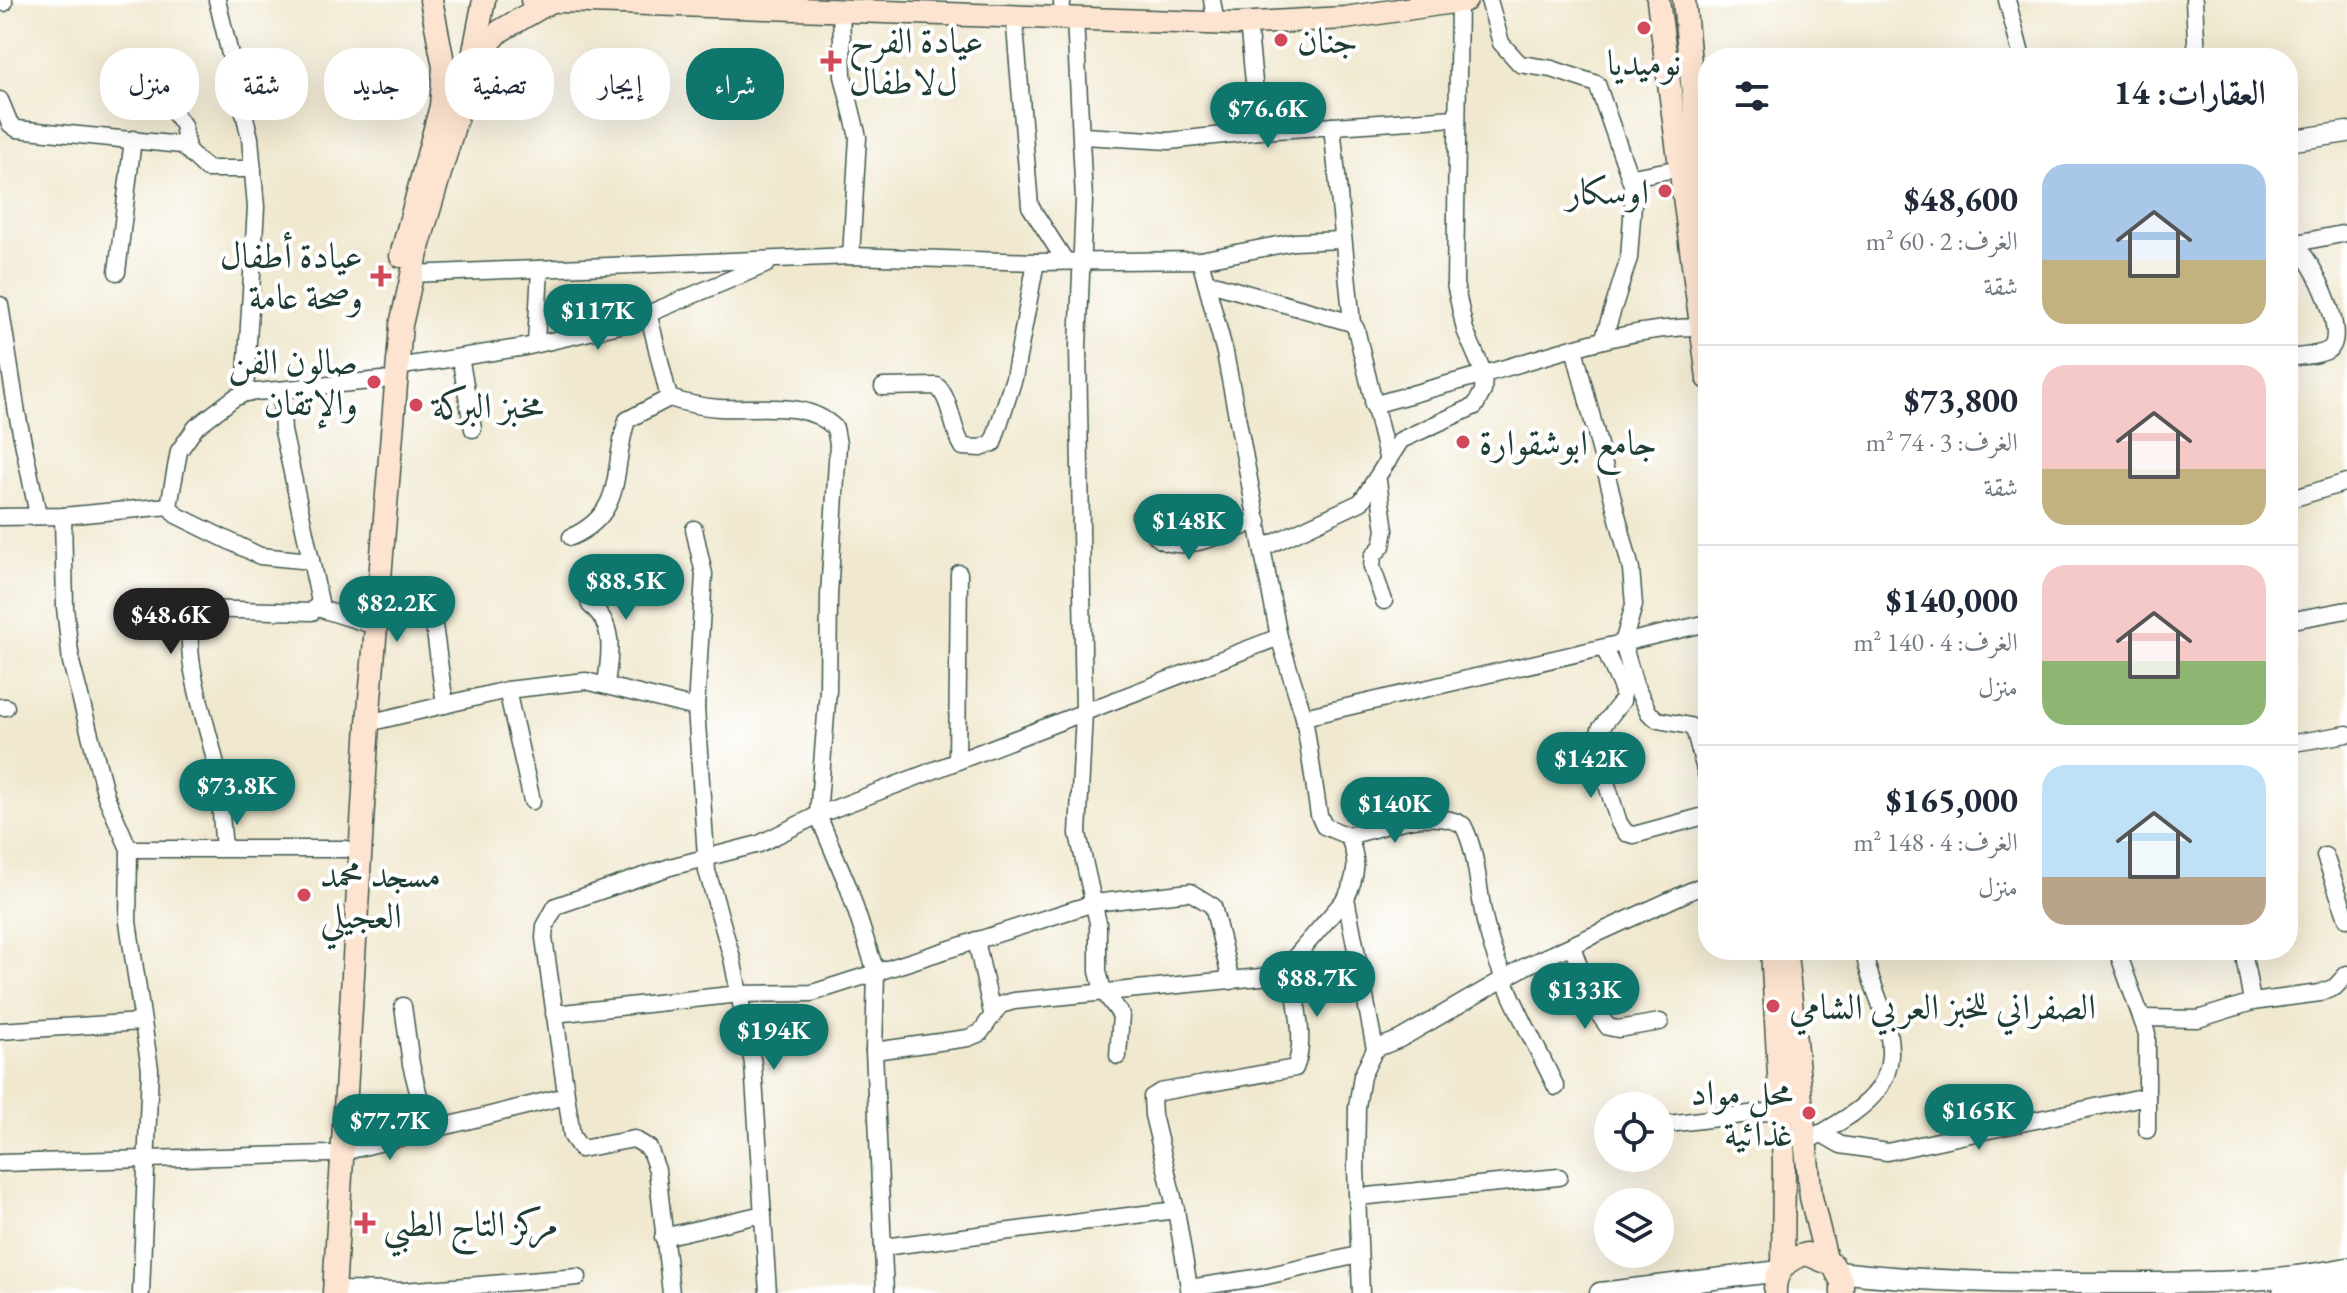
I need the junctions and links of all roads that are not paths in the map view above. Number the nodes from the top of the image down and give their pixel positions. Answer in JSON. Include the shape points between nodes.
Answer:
{"nodes":[{"id":1,"x":217,"y":0,"type":"edge"},
{"id":2,"x":431,"y":0,"type":"edge"},
{"id":3,"x":484,"y":0,"type":"edge"},
{"id":4,"x":990,"y":0,"type":"edge"},
{"id":5,"x":1376,"y":0,"type":"edge"},
{"id":6,"x":1489,"y":0,"type":"edge"},
{"id":7,"x":1658,"y":0,"type":"edge"},
{"id":8,"x":1684,"y":0,"type":"edge"},
{"id":9,"x":2007,"y":0,"type":"edge"},
{"id":10,"x":2194,"y":0,"type":"edge"},
{"id":11,"x":541,"y":1,"type":"edge"},
{"id":12,"x":1462,"y":1,"type":"edge"},
{"id":13,"x":1213,"y":6,"type":"edge"},
{"id":14,"x":1066,"y":7,"type":"edge"},
{"id":15,"x":841,"y":9,"type":"junction"},
{"id":16,"x":1014,"y":15,"type":"junction"},
{"id":17,"x":1248,"y":23,"type":"junction"},
{"id":18,"x":475,"y":48,"type":"edge"},
{"id":19,"x":485,"y":48,"type":"edge"},
{"id":20,"x":2019,"y":48,"type":"edge"},
{"id":21,"x":2196,"y":48,"type":"edge"},
{"id":22,"x":0,"y":100,"type":"edge"},
{"id":23,"x":1455,"y":118,"type":"junction"},
{"id":24,"x":179,"y":120,"type":"edge"},
{"id":25,"x":455,"y":120,"type":"edge"},
{"id":26,"x":1332,"y":126,"type":"junction"},
{"id":27,"x":1259,"y":131,"type":"junction"},
{"id":28,"x":2347,"y":132,"type":"edge"},
{"id":29,"x":1083,"y":136,"type":"junction"},
{"id":30,"x":133,"y":139,"type":"junction"},
{"id":31,"x":2298,"y":139,"type":"edge"},
{"id":32,"x":187,"y":148,"type":"junction"},
{"id":33,"x":1681,"y":168,"type":"junction"},
{"id":34,"x":253,"y":169,"type":"junction"},
{"id":35,"x":1632,"y":177,"type":"junction"},
{"id":36,"x":1698,"y":189,"type":"edge"},
{"id":37,"x":2347,"y":233,"type":"edge"},
{"id":38,"x":1698,"y":236,"type":"edge"},
{"id":39,"x":1342,"y":240,"type":"junction"},
{"id":40,"x":2298,"y":240,"type":"edge"},
{"id":41,"x":2298,"y":248,"type":"edge"},
{"id":42,"x":851,"y":256,"type":"junction"},
{"id":43,"x":776,"y":260,"type":"junction"},
{"id":44,"x":1072,"y":260,"type":"junction"},
{"id":45,"x":1200,"y":260,"type":"junction"},
{"id":46,"x":1036,"y":262,"type":"junction"},
{"id":47,"x":540,"y":269,"type":"junction"},
{"id":48,"x":117,"y":272,"type":"dead end"},
{"id":49,"x":411,"y":274,"type":"junction"},
{"id":50,"x":1206,"y":282,"type":"junction"},
{"id":51,"x":0,"y":305,"type":"edge"},
{"id":52,"x":649,"y":316,"type":"junction"},
{"id":53,"x":1352,"y":323,"type":"junction"},
{"id":54,"x":1698,"y":327,"type":"edge"},
{"id":55,"x":1604,"y":337,"type":"junction"},
{"id":56,"x":536,"y":344,"type":"junction"},
{"id":57,"x":1574,"y":348,"type":"junction"},
{"id":58,"x":2298,"y":356,"type":"edge"},
{"id":59,"x":460,"y":357,"type":"junction"},
{"id":60,"x":390,"y":374,"type":"junction"},
{"id":61,"x":1484,"y":374,"type":"junction"},
{"id":62,"x":883,"y":387,"type":"dead end"},
{"id":63,"x":7,"y":391,"type":"edge"},
{"id":64,"x":281,"y":391,"type":"junction"},
{"id":65,"x":245,"y":393,"type":"junction"},
{"id":66,"x":669,"y":398,"type":"junction"},
{"id":67,"x":1373,"y":405,"type":"junction"},
{"id":68,"x":8,"y":415,"type":"edge"},
{"id":69,"x":473,"y":429,"type":"dead end"},
{"id":70,"x":1388,"y":461,"type":"junction"},
{"id":71,"x":1378,"y":481,"type":"junction"},
{"id":72,"x":2347,"y":482,"type":"edge"},
{"id":73,"x":2298,"y":497,"type":"edge"},
{"id":74,"x":169,"y":506,"type":"junction"},
{"id":75,"x":38,"y":515,"type":"junction"},
{"id":76,"x":63,"y":516,"type":"junction"},
{"id":77,"x":1140,"y":516,"type":"dead end"},
{"id":78,"x":0,"y":517,"type":"edge"},
{"id":79,"x":1258,"y":521,"type":"junction"},
{"id":80,"x":694,"y":529,"type":"dead end"},
{"id":81,"x":571,"y":537,"type":"dead end"},
{"id":82,"x":1263,"y":548,"type":"junction"},
{"id":83,"x":311,"y":561,"type":"junction"},
{"id":84,"x":582,"y":569,"type":"dead end"},
{"id":85,"x":959,"y":573,"type":"dead end"},
{"id":86,"x":1384,"y":601,"type":"dead end"},
{"id":87,"x":431,"y":603,"type":"dead end"},
{"id":88,"x":318,"y":608,"type":"junction"},
{"id":89,"x":2347,"y":610,"type":"edge"},
{"id":90,"x":2298,"y":619,"type":"edge"},
{"id":91,"x":366,"y":623,"type":"junction"},
{"id":92,"x":1698,"y":625,"type":"edge"},
{"id":93,"x":1279,"y":637,"type":"junction"},
{"id":94,"x":1623,"y":643,"type":"junction"},
{"id":95,"x":1604,"y":648,"type":"junction"},
{"id":96,"x":606,"y":684,"type":"junction"},
{"id":97,"x":507,"y":690,"type":"junction"},
{"id":98,"x":445,"y":705,"type":"junction"},
{"id":99,"x":696,"y":708,"type":"junction"},
{"id":100,"x":1084,"y":712,"type":"junction"},
{"id":101,"x":1304,"y":717,"type":"junction"},
{"id":102,"x":368,"y":723,"type":"junction"},
{"id":103,"x":2347,"y":734,"type":"edge"},
{"id":104,"x":1698,"y":738,"type":"edge"},
{"id":105,"x":2298,"y":739,"type":"edge"},
{"id":106,"x":957,"y":761,"type":"junction"},
{"id":107,"x":532,"y":801,"type":"dead end"},
{"id":108,"x":818,"y":815,"type":"junction"},
{"id":109,"x":1698,"y":818,"type":"edge"},
{"id":110,"x":1348,"y":836,"type":"junction"},
{"id":111,"x":224,"y":847,"type":"junction"},
{"id":112,"x":129,"y":849,"type":"junction"},
{"id":113,"x":345,"y":849,"type":"junction"},
{"id":114,"x":707,"y":856,"type":"junction"},
{"id":115,"x":2325,"y":856,"type":"dead end"},
{"id":116,"x":1698,"y":888,"type":"edge"},
{"id":117,"x":1346,"y":898,"type":"junction"},
{"id":118,"x":1094,"y":903,"type":"junction"},
{"id":119,"x":2347,"y":919,"type":"edge"},
{"id":120,"x":976,"y":940,"type":"junction"},
{"id":121,"x":1572,"y":946,"type":"junction"},
{"id":122,"x":1773,"y":960,"type":"edge"},
{"id":123,"x":1787,"y":960,"type":"edge"},
{"id":124,"x":1867,"y":960,"type":"edge"},
{"id":125,"x":2120,"y":960,"type":"edge"},
{"id":126,"x":2245,"y":960,"type":"edge"},
{"id":127,"x":1290,"y":963,"type":"junction"},
{"id":128,"x":876,"y":972,"type":"junction"},
{"id":129,"x":2347,"y":974,"type":"edge"},
{"id":130,"x":1504,"y":979,"type":"junction"},
{"id":131,"x":1231,"y":981,"type":"junction"},
{"id":132,"x":1103,"y":991,"type":"junction"},
{"id":133,"x":740,"y":994,"type":"junction"},
{"id":134,"x":2252,"y":1002,"type":"junction"},
{"id":135,"x":403,"y":1006,"type":"dead end"},
{"id":136,"x":992,"y":1013,"type":"junction"},
{"id":137,"x":554,"y":1014,"type":"junction"},
{"id":138,"x":2143,"y":1018,"type":"junction"},
{"id":139,"x":141,"y":1022,"type":"junction"},
{"id":140,"x":1660,"y":1022,"type":"dead end"},
{"id":141,"x":0,"y":1031,"type":"edge"},
{"id":142,"x":1375,"y":1049,"type":"junction"},
{"id":143,"x":874,"y":1051,"type":"junction"},
{"id":144,"x":1118,"y":1056,"type":"dead end"},
{"id":145,"x":1556,"y":1087,"type":"dead end"},
{"id":146,"x":566,"y":1096,"type":"junction"},
{"id":147,"x":2147,"y":1096,"type":"junction"},
{"id":148,"x":1782,"y":1110,"type":"junction"},
{"id":149,"x":1674,"y":1123,"type":"edge"},
{"id":150,"x":2147,"y":1130,"type":"dead end"},
{"id":151,"x":428,"y":1132,"type":"junction"},
{"id":152,"x":1812,"y":1138,"type":"junction"},
{"id":153,"x":337,"y":1153,"type":"junction"},
{"id":154,"x":144,"y":1156,"type":"junction"},
{"id":155,"x":0,"y":1163,"type":"edge"},
{"id":156,"x":1559,"y":1177,"type":"dead end"},
{"id":157,"x":1358,"y":1197,"type":"junction"},
{"id":158,"x":1176,"y":1210,"type":"junction"},
{"id":159,"x":763,"y":1214,"type":"junction"},
{"id":160,"x":663,"y":1237,"type":"junction"},
{"id":161,"x":883,"y":1247,"type":"junction"},
{"id":162,"x":1358,"y":1255,"type":"junction"},
{"id":163,"x":2347,"y":1268,"type":"edge"},
{"id":164,"x":1836,"y":1275,"type":"edge"},
{"id":165,"x":578,"y":1277,"type":"dead end"},
{"id":166,"x":1779,"y":1277,"type":"edge"},
{"id":167,"x":2347,"y":1283,"type":"edge"},
{"id":168,"x":1189,"y":1290,"type":"edge"},
{"id":169,"x":329,"y":1292,"type":"edge"},
{"id":170,"x":404,"y":1292,"type":"edge"},
{"id":171,"x":141,"y":1293,"type":"edge"},
{"id":172,"x":671,"y":1293,"type":"edge"},
{"id":173,"x":768,"y":1293,"type":"edge"},
{"id":174,"x":885,"y":1293,"type":"edge"},
{"id":175,"x":1361,"y":1293,"type":"edge"},
{"id":176,"x":1600,"y":1293,"type":"edge"},
{"id":177,"x":2283,"y":1293,"type":"edge"}],
"edges":[{"from":1,"to":34,"type":"street"},
{"from":2,"to":60,"type":"main road","via":[[444,67],[441,106],[404,240]]},
{"from":3,"to":18,"type":"main road"},
{"from":4,"to":14,"type":"main road"},
{"from":5,"to":13,"type":"main road","via":[[1285,11]]},
{"from":6,"to":35,"type":"street","via":[[1501,43],[1520,64],[1552,69],[1601,89]]},
{"from":7,"to":33,"type":"main road"},
{"from":8,"to":36,"type":"main road"},
{"from":9,"to":20,"type":"street"},
{"from":10,"to":21,"type":"street"},
{"from":11,"to":15,"type":"main road"},
{"from":11,"to":19,"type":"main road"},
{"from":12,"to":17,"type":"main road","via":[[1345,18]]},
{"from":12,"to":23,"type":"street"},
{"from":13,"to":14,"type":"main road"},
{"from":14,"to":16,"type":"main road"},
{"from":14,"to":17,"type":"main road"},
{"from":14,"to":29,"type":"street"},
{"from":15,"to":16,"type":"main road"},
{"from":15,"to":42,"type":"street","via":[[843,76],[858,137]]},
{"from":16,"to":44,"type":"street","via":[[1030,206]]},
{"from":17,"to":27,"type":"street"},
{"from":22,"to":30,"type":"street","via":[[17,129]]},
{"from":23,"to":26,"type":"street"},
{"from":23,"to":61,"type":"street","via":[[1455,284],[1465,330]]},
{"from":24,"to":32,"type":"street"},
{"from":25,"to":49,"type":"main road"},
{"from":26,"to":27,"type":"street"},
{"from":26,"to":39,"type":"street"},
{"from":27,"to":29,"type":"street","via":[[1169,141]]},
{"from":28,"to":31,"type":"street"},
{"from":29,"to":44,"type":"street"},
{"from":30,"to":32,"type":"street"},
{"from":30,"to":48,"type":"street"},
{"from":32,"to":34,"type":"street","via":[[207,169]]},
{"from":33,"to":35,"type":"street"},
{"from":33,"to":38,"type":"main road"},
{"from":34,"to":65,"type":"street","via":[[255,260]]},
{"from":35,"to":55,"type":"street","via":[[1629,258]]},
{"from":37,"to":40,"type":"street"},
{"from":39,"to":45,"type":"street","via":[[1294,242]]},
{"from":39,"to":53,"type":"street"},
{"from":41,"to":58,"type":"street","via":[[2316,270],[2337,330],[2328,351]]},
{"from":42,"to":43,"type":"street"},
{"from":42,"to":46,"type":"street"},
{"from":43,"to":47,"type":"street"},
{"from":43,"to":52,"type":"street"},
{"from":44,"to":45,"type":"street"},
{"from":44,"to":46,"type":"street"},
{"from":44,"to":100,"type":"street"},
{"from":45,"to":50,"type":"street"},
{"from":46,"to":62,"type":"street","via":[[1014,378],[993,443],[963,447],[937,386]]},
{"from":47,"to":49,"type":"street"},
{"from":47,"to":56,"type":"street"},
{"from":49,"to":60,"type":"main road"},
{"from":50,"to":53,"type":"street"},
{"from":50,"to":79,"type":"street"},
{"from":51,"to":63,"type":"street"},
{"from":52,"to":56,"type":"street"},
{"from":52,"to":66,"type":"street"},
{"from":53,"to":67,"type":"street"},
{"from":54,"to":55,"type":"street"},
{"from":55,"to":57,"type":"street"},
{"from":56,"to":59,"type":"street"},
{"from":57,"to":61,"type":"street"},
{"from":57,"to":94,"type":"street","via":[[1634,589]]},
{"from":59,"to":60,"type":"street"},
{"from":59,"to":69,"type":"street"},
{"from":60,"to":64,"type":"street"},
{"from":60,"to":91,"type":"main road"},
{"from":60,"to":102,"type":"main road"},
{"from":61,"to":67,"type":"street"},
{"from":61,"to":70,"type":"street","via":[[1475,406],[1414,431]]},
{"from":63,"to":68,"type":"street"},
{"from":64,"to":65,"type":"street"},
{"from":64,"to":83,"type":"street","via":[[283,431]]},
{"from":65,"to":74,"type":"street","via":[[212,413],[186,439],[174,470]]},
{"from":66,"to":81,"type":"street","via":[[627,420],[616,490],[591,528]]},
{"from":66,"to":108,"type":"street","via":[[716,408],[788,408],[810,412],[835,428],[828,690]]},
{"from":67,"to":70,"type":"street"},
{"from":68,"to":75,"type":"street"},
{"from":70,"to":71,"type":"street"},
{"from":71,"to":82,"type":"street","via":[[1361,502]]},
{"from":71,"to":86,"type":"street","via":[[1385,530],[1372,567]]},
{"from":72,"to":73,"type":"street"},
{"from":74,"to":76,"type":"street"},
{"from":74,"to":83,"type":"street","via":[[185,522],[260,556]]},
{"from":75,"to":76,"type":"street"},
{"from":75,"to":78,"type":"street"},
{"from":76,"to":112,"type":"street","via":[[71,662],[106,796]]},
{"from":77,"to":79,"type":"street","via":[[1159,539],[1174,544]]},
{"from":79,"to":82,"type":"street"},
{"from":80,"to":99,"type":"street","via":[[704,574]]},
{"from":82,"to":93,"type":"street"},
{"from":83,"to":88,"type":"street"},
{"from":84,"to":96,"type":"street","via":[[590,605],[601,613],[607,628]]},
{"from":85,"to":106,"type":"street"},
{"from":87,"to":98,"type":"street"},
{"from":88,"to":91,"type":"street"},
{"from":88,"to":111,"type":"street","via":[[267,613],[209,608],[193,615],[192,663],[216,767]]},
{"from":89,"to":90,"type":"street"},
{"from":91,"to":113,"type":"main road"},
{"from":92,"to":94,"type":"street"},
{"from":93,"to":100,"type":"street"},
{"from":93,"to":101,"type":"street"},
{"from":94,"to":95,"type":"street"},
{"from":94,"to":104,"type":"street","via":[[1649,713],[1690,726]]},
{"from":95,"to":101,"type":"street"},
{"from":95,"to":109,"type":"street","via":[[1623,691],[1622,701],[1600,729],[1596,750],[1619,823],[1634,835]]},
{"from":96,"to":97,"type":"street","via":[[586,681]]},
{"from":96,"to":99,"type":"street"},
{"from":97,"to":98,"type":"street"},
{"from":97,"to":107,"type":"street"},
{"from":98,"to":102,"type":"street"},
{"from":99,"to":114,"type":"street"},
{"from":100,"to":106,"type":"street"},
{"from":100,"to":118,"type":"street","via":[[1078,834]]},
{"from":101,"to":110,"type":"street","via":[[1319,815],[1324,826]]},
{"from":102,"to":153,"type":"main road"},
{"from":103,"to":105,"type":"street"},
{"from":106,"to":108,"type":"street"},
{"from":108,"to":114,"type":"street","via":[[759,844]]},
{"from":108,"to":128,"type":"street"},
{"from":110,"to":117,"type":"street","via":[[1357,863]]},
{"from":110,"to":130,"type":"street","via":[[1434,817],[1463,825],[1474,855],[1488,935]]},
{"from":111,"to":112,"type":"street"},
{"from":111,"to":113,"type":"street"},
{"from":112,"to":139,"type":"street","via":[[128,922]]},
{"from":113,"to":153,"type":"main road"},
{"from":114,"to":133,"type":"street","via":[[709,884]]},
{"from":114,"to":137,"type":"street","via":[[556,906],[545,926]]},
{"from":115,"to":119,"type":"street"},
{"from":116,"to":121,"type":"street"},
{"from":117,"to":127,"type":"street"},
{"from":117,"to":142,"type":"street"},
{"from":118,"to":120,"type":"street"},
{"from":118,"to":131,"type":"street","via":[[1190,892],[1208,900],[1218,919]]},
{"from":118,"to":132,"type":"street"},
{"from":120,"to":128,"type":"street"},
{"from":120,"to":136,"type":"street"},
{"from":121,"to":130,"type":"street"},
{"from":121,"to":140,"type":"street","via":[[1593,1006],[1608,1027]]},
{"from":122,"to":148,"type":"main road"},
{"from":123,"to":152,"type":"main road"},
{"from":124,"to":152,"type":"street","via":[[1888,1029],[1890,1072],[1860,1111]]},
{"from":125,"to":138,"type":"street"},
{"from":126,"to":134,"type":"street"},
{"from":127,"to":131,"type":"street","via":[[1271,976]]},
{"from":127,"to":158,"type":"street","via":[[1298,1032],[1295,1068],[1152,1097]]},
{"from":128,"to":133,"type":"street","via":[[812,993]]},
{"from":128,"to":143,"type":"street"},
{"from":129,"to":134,"type":"street","via":[[2320,993]]},
{"from":130,"to":142,"type":"street"},
{"from":130,"to":145,"type":"street"},
{"from":131,"to":132,"type":"street"},
{"from":132,"to":136,"type":"street","via":[[1014,1001]]},
{"from":132,"to":144,"type":"street","via":[[1121,1015]]},
{"from":133,"to":137,"type":"street"},
{"from":133,"to":159,"type":"street","via":[[753,1064]]},
{"from":134,"to":138,"type":"street","via":[[2198,1019]]},
{"from":135,"to":151,"type":"street"},
{"from":136,"to":143,"type":"street","via":[[980,1033],[968,1038]]},
{"from":137,"to":146,"type":"street"},
{"from":138,"to":147,"type":"street"},
{"from":139,"to":141,"type":"street"},
{"from":139,"to":154,"type":"street","via":[[150,1069]]},
{"from":142,"to":157,"type":"street","via":[[1362,1076],[1357,1107]]},
{"from":143,"to":161,"type":"street"},
{"from":146,"to":151,"type":"street"},
{"from":146,"to":160,"type":"street","via":[[572,1136],[581,1149],[634,1139],[649,1148],[657,1170]]},
{"from":147,"to":150,"type":"street"},
{"from":147,"to":152,"type":"street","via":[[1887,1152]]},
{"from":148,"to":149,"type":"street"},
{"from":148,"to":166,"type":"main road"},
{"from":151,"to":153,"type":"street"},
{"from":152,"to":164,"type":"main road","via":[[1811,1197]]},
{"from":153,"to":154,"type":"street"},
{"from":153,"to":169,"type":"main road"},
{"from":154,"to":155,"type":"street"},
{"from":154,"to":171,"type":"street"},
{"from":156,"to":157,"type":"street"},
{"from":157,"to":162,"type":"street"},
{"from":158,"to":161,"type":"street"},
{"from":158,"to":168,"type":"street"},
{"from":159,"to":160,"type":"street"},
{"from":159,"to":173,"type":"street"},
{"from":160,"to":172,"type":"street"},
{"from":161,"to":174,"type":"street"},
{"from":162,"to":168,"type":"street"},
{"from":162,"to":175,"type":"street"},
{"from":163,"to":164,"type":"street","via":[[2233,1282],[2032,1283]]},
{"from":164,"to":166,"type":"main road","via":[[1807,1254]]},
{"from":165,"to":170,"type":"street"},
{"from":166,"to":176,"type":"street"},
{"from":167,"to":177,"type":"street"},
{"from":169,"to":170,"type":"street"}]}
